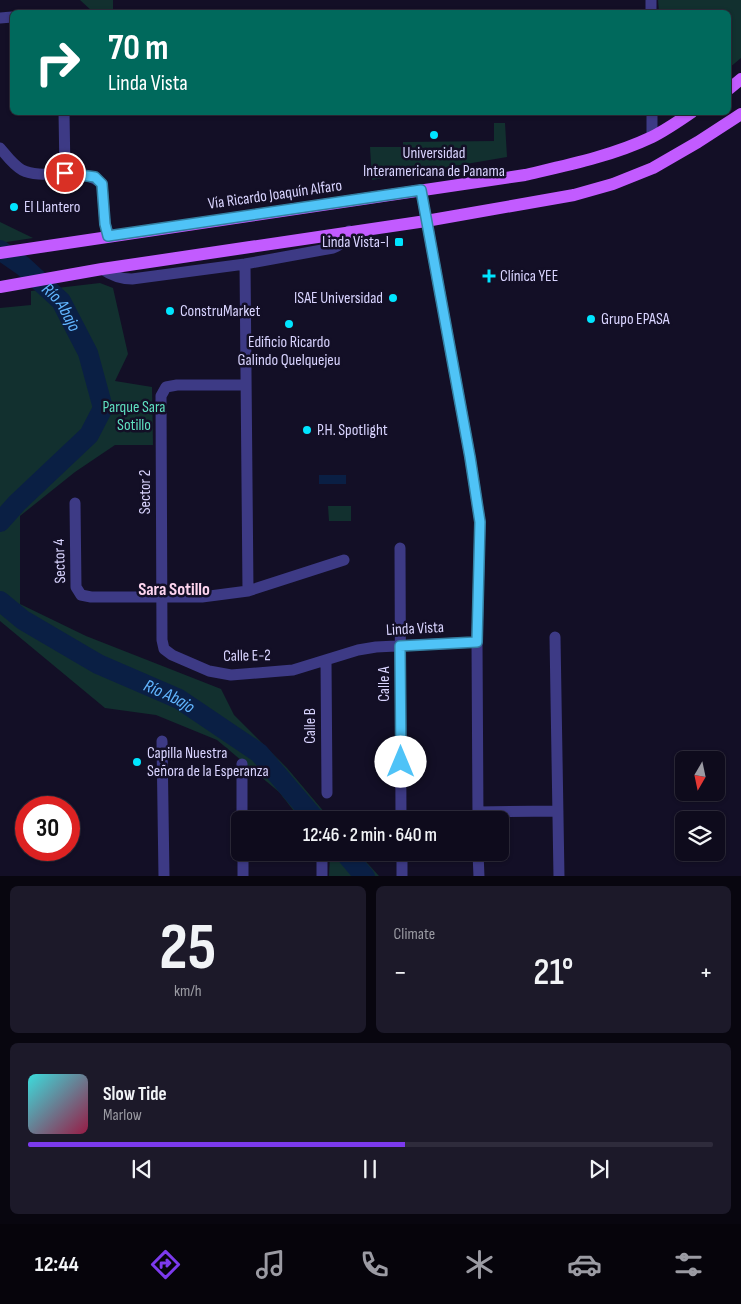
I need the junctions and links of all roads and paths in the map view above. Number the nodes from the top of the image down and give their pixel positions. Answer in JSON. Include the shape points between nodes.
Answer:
{"nodes":[{"id":1,"x":741,"y":79,"type":"edge"},
{"id":2,"x":731,"y":87,"type":"edge"},
{"id":3,"x":741,"y":114,"type":"edge"},
{"id":4,"x":64,"y":115,"type":"edge"},
{"id":5,"x":652,"y":115,"type":"edge"},
{"id":6,"x":687,"y":115,"type":"edge"},
{"id":7,"x":652,"y":136,"type":"junction"},
{"id":8,"x":0,"y":148,"type":"edge"},
{"id":9,"x":65,"y":173,"type":"junction"},
{"id":10,"x":421,"y":190,"type":"junction"},
{"id":11,"x":426,"y":221,"type":"junction"},
{"id":12,"x":350,"y":231,"type":"junction"},
{"id":13,"x":108,"y":236,"type":"junction"},
{"id":14,"x":0,"y":253,"type":"edge"},
{"id":15,"x":245,"y":264,"type":"junction"},
{"id":16,"x":102,"y":269,"type":"junction"},
{"id":17,"x":0,"y":287,"type":"edge"},
{"id":18,"x":246,"y":385,"type":"junction"},
{"id":19,"x":75,"y":503,"type":"dead end"},
{"id":20,"x":400,"y":548,"type":"dead end"},
{"id":21,"x":344,"y":560,"type":"dead end"},
{"id":22,"x":248,"y":591,"type":"junction"},
{"id":23,"x":162,"y":597,"type":"junction"},
{"id":24,"x":555,"y":637,"type":"dead end"},
{"id":25,"x":477,"y":642,"type":"junction"},
{"id":26,"x":400,"y":646,"type":"junction"},
{"id":27,"x":326,"y":660,"type":"junction"},
{"id":28,"x":162,"y":741,"type":"dead end"},
{"id":29,"x":242,"y":764,"type":"dead end"},
{"id":30,"x":327,"y":792,"type":"dead end"},
{"id":31,"x":242,"y":811,"type":"edge"},
{"id":32,"x":401,"y":811,"type":"edge"},
{"id":33,"x":477,"y":811,"type":"edge"},
{"id":34,"x":558,"y":811,"type":"junction"},
{"id":35,"x":509,"y":814,"type":"edge"},
{"id":36,"x":243,"y":861,"type":"edge"},
{"id":37,"x":322,"y":861,"type":"edge"},
{"id":38,"x":402,"y":861,"type":"edge"},
{"id":39,"x":478,"y":861,"type":"edge"},
{"id":40,"x":164,"y":876,"type":"edge"},
{"id":41,"x":243,"y":876,"type":"edge"},
{"id":42,"x":322,"y":876,"type":"edge"},
{"id":43,"x":402,"y":876,"type":"edge"},
{"id":44,"x":479,"y":876,"type":"edge"},
{"id":45,"x":559,"y":876,"type":"edge"}],
"edges":[{"from":1,"to":2,"type":"main road"},
{"from":3,"to":11,"type":"main road","via":[[653,168],[613,184],[574,195]]},
{"from":4,"to":9,"type":"street"},
{"from":5,"to":7,"type":"street"},
{"from":6,"to":7,"type":"main road","name":"Vía Ricardo Joaquín Alfaro"},
{"from":7,"to":10,"type":"main road","name":"Vía Ricardo Joaquín Alfaro","via":[[606,154],[525,175]]},
{"from":8,"to":9,"type":"street","via":[[22,170]]},
{"from":9,"to":13,"type":"street","via":[[95,177],[102,184]]},
{"from":10,"to":11,"type":"street"},
{"from":10,"to":13,"type":"main road","name":"Vía Ricardo Joaquín Alfaro"},
{"from":11,"to":12,"type":"main road"},
{"from":11,"to":25,"type":"street","via":[[480,522]]},
{"from":12,"to":15,"type":"street","via":[[342,245],[333,248]]},
{"from":12,"to":16,"type":"main road"},
{"from":13,"to":14,"type":"main road","name":"Vía Ricardo Joaquín Alfaro"},
{"from":15,"to":16,"type":"street","via":[[132,279],[120,279]]},
{"from":15,"to":18,"type":"street"},
{"from":16,"to":17,"type":"main road"},
{"from":18,"to":22,"type":"street"},
{"from":18,"to":23,"type":"street","name":"Sector 2","via":[[177,385],[166,387],[161,396]]},
{"from":19,"to":23,"type":"street","name":"Sector 4","via":[[76,587],[81,595]]},
{"from":20,"to":26,"type":"street","name":"Calle A"},
{"from":21,"to":22,"type":"street"},
{"from":22,"to":23,"type":"street","via":[[202,597]]},
{"from":23,"to":27,"type":"street","name":"Calle E-2","via":[[164,649],[209,671],[231,675],[293,670]]},
{"from":24,"to":34,"type":"street"},
{"from":25,"to":26,"type":"street","name":"Linda Vista"},
{"from":25,"to":33,"type":"street"},
{"from":26,"to":27,"type":"street","name":"Linda Vista","via":[[358,650]]},
{"from":26,"to":32,"type":"street","name":"Calle A"},
{"from":27,"to":30,"type":"street","name":"Calle B"},
{"from":28,"to":40,"type":"street"},
{"from":29,"to":31,"type":"street"},
{"from":34,"to":35,"type":"street"},
{"from":34,"to":45,"type":"street"},
{"from":36,"to":41,"type":"street"},
{"from":37,"to":42,"type":"street"},
{"from":38,"to":43,"type":"street"},
{"from":39,"to":44,"type":"street"}]}
